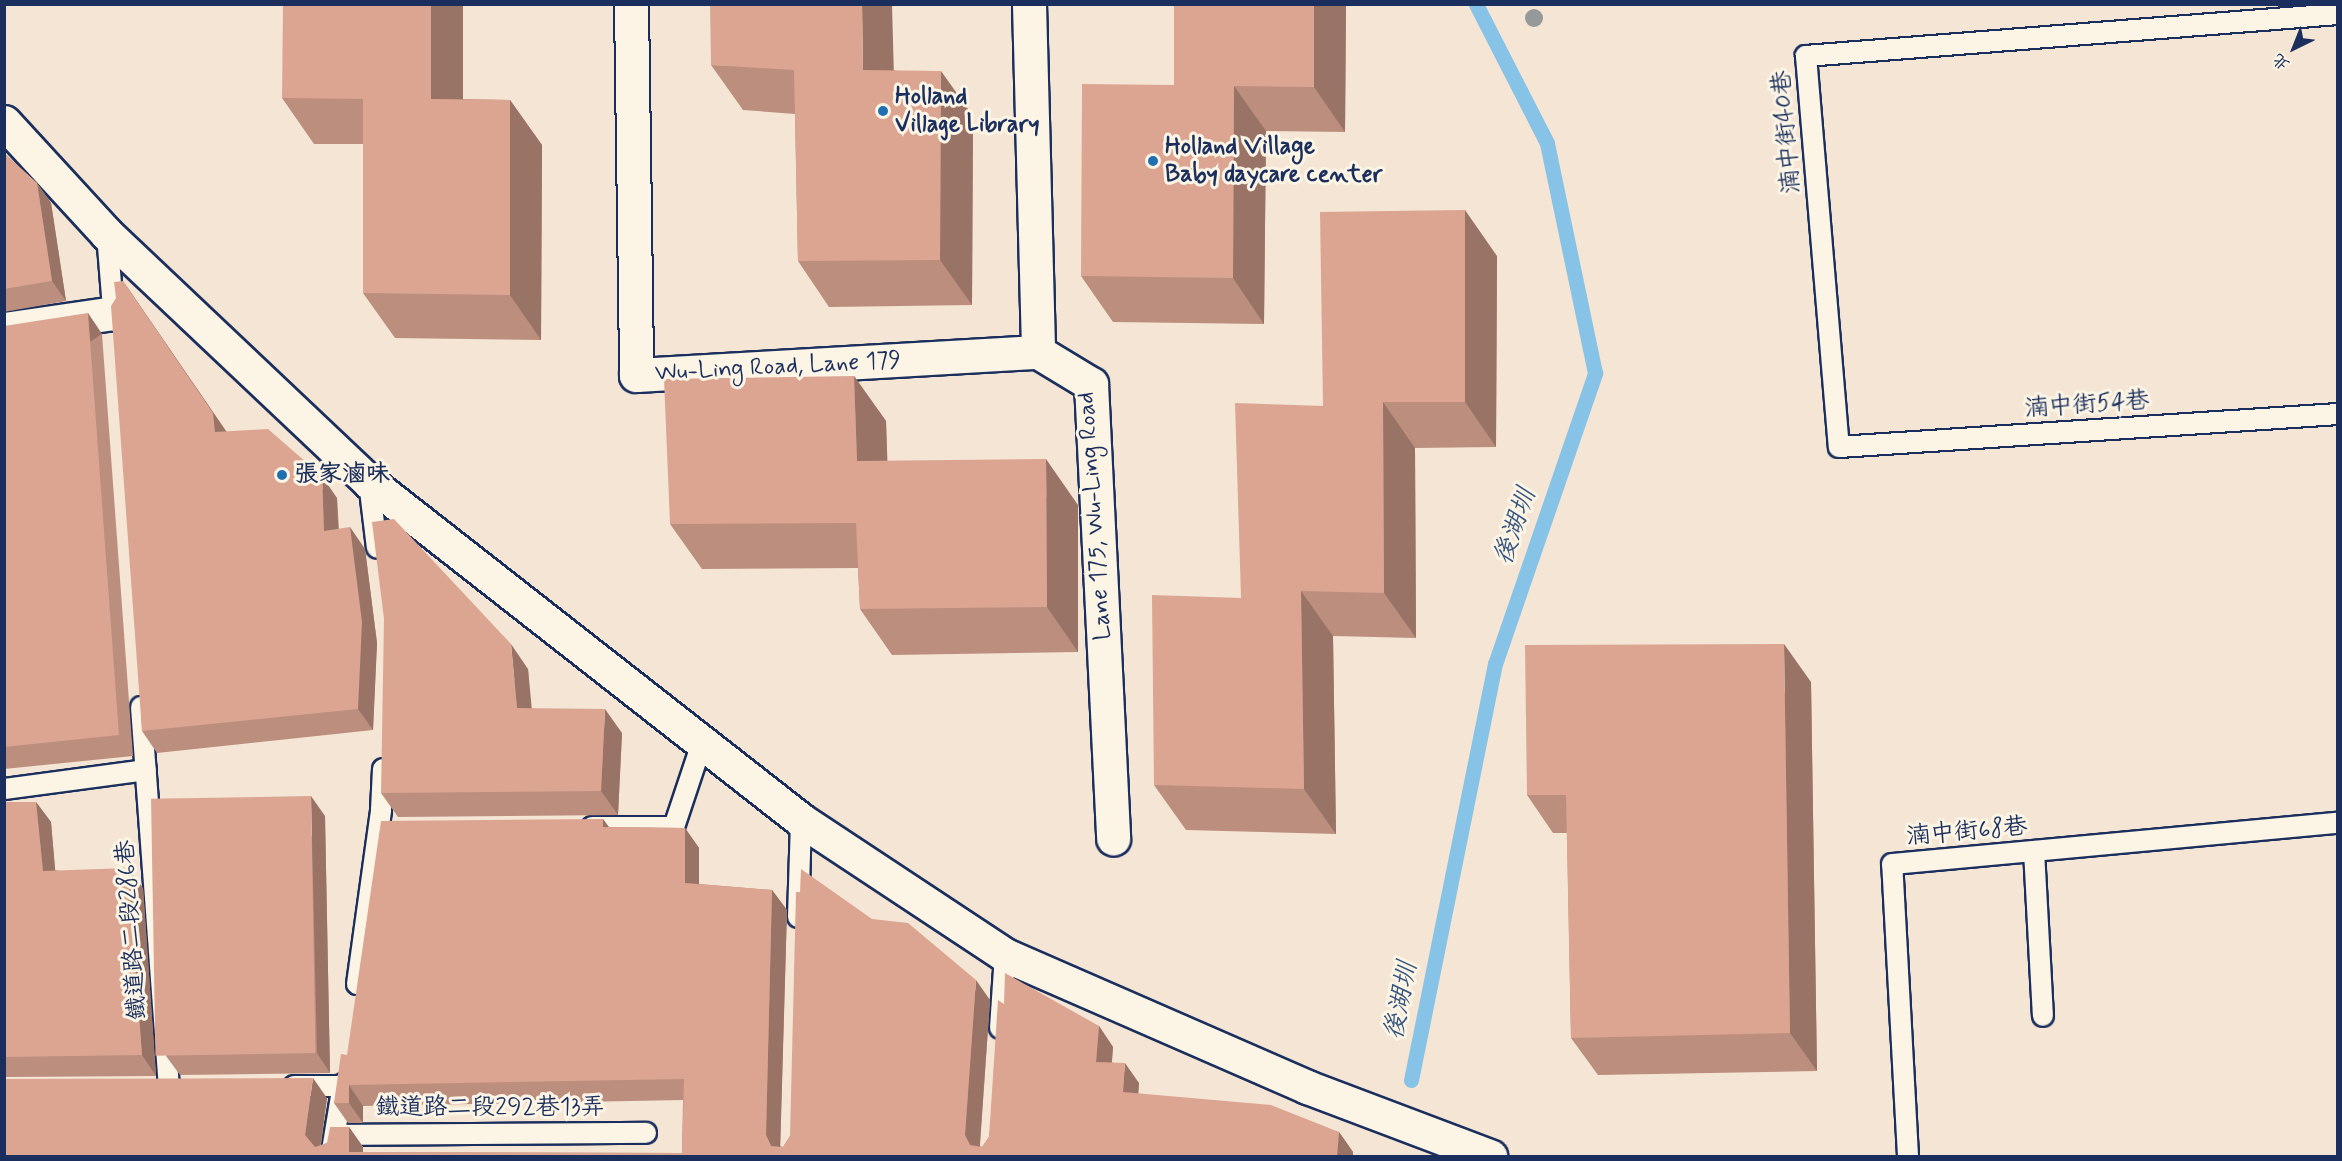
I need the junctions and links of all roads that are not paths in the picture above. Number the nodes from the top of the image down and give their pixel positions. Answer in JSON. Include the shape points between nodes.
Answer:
{"nodes":[{"id":1,"x":631,"y":4,"type":"edge"},
{"id":2,"x":1029,"y":4,"type":"edge"},
{"id":3,"x":2337,"y":14,"type":"edge"},
{"id":4,"x":4,"y":122,"type":"edge"},
{"id":5,"x":107,"y":234,"type":"junction"},
{"id":6,"x":114,"y":325,"type":"joint"},
{"id":7,"x":4,"y":329,"type":"edge"},
{"id":8,"x":1038,"y":352,"type":"junction"},
{"id":9,"x":2337,"y":414,"type":"edge"},
{"id":10,"x":1839,"y":447,"type":"joint"},
{"id":11,"x":369,"y":482,"type":"junction"},
{"id":12,"x":379,"y":565,"type":"edge"},
{"id":13,"x":140,"y":688,"type":"edge"},
{"id":14,"x":702,"y":743,"type":"junction"},
{"id":15,"x":384,"y":751,"type":"edge"},
{"id":16,"x":146,"y":770,"type":"junction"},
{"id":17,"x":4,"y":789,"type":"edge"},
{"id":18,"x":801,"y":820,"type":"junction"},
{"id":19,"x":2337,"y":823,"type":"edge"},
{"id":20,"x":568,"y":828,"type":"edge"},
{"id":21,"x":379,"y":829,"type":"junction"},
{"id":22,"x":403,"y":829,"type":"edge"},
{"id":23,"x":1113,"y":838,"type":"dead end"},
{"id":24,"x":2034,"y":851,"type":"junction"},
{"id":25,"x":797,"y":936,"type":"edge"},
{"id":26,"x":1005,"y":956,"type":"junction"},
{"id":27,"x":354,"y":1004,"type":"edge"},
{"id":28,"x":2043,"y":1016,"type":"dead end"},
{"id":29,"x":999,"y":1049,"type":"edge"},
{"id":30,"x":346,"y":1063,"type":"edge"},
{"id":31,"x":273,"y":1086,"type":"edge"},
{"id":32,"x":342,"y":1086,"type":"junction"},
{"id":33,"x":145,"y":1087,"type":"edge"},
{"id":34,"x":169,"y":1087,"type":"junction"},
{"id":35,"x":192,"y":1087,"type":"edge"},
{"id":36,"x":646,"y":1133,"type":"dead end"},
{"id":37,"x":335,"y":1135,"type":"junction"},
{"id":38,"x":331,"y":1156,"type":"edge"},
{"id":39,"x":1490,"y":1156,"type":"edge"},
{"id":40,"x":1908,"y":1156,"type":"edge"}],
"edges":[{"from":1,"to":8,"type":"street","name":"Wu-Ling Road, Lane 179","via":[[636,375]]},
{"from":2,"to":8,"type":"street"},
{"from":3,"to":10,"type":"lane","name":"湳中街40巷","via":[[1806,56]]},
{"from":4,"to":5,"type":"street"},
{"from":5,"to":6,"type":"lane"},
{"from":5,"to":11,"type":"street"},
{"from":6,"to":7,"type":"street"},
{"from":8,"to":23,"type":"street","name":"Lane 175, Wu-Ling Road","via":[[1090,384]]},
{"from":9,"to":10,"type":"lane","name":"湳中街54巷"},
{"from":11,"to":12,"type":"lane"},
{"from":11,"to":14,"type":"street"},
{"from":13,"to":16,"type":"lane","name":"鐵道路二段286巷"},
{"from":14,"to":18,"type":"street"},
{"from":14,"to":20,"type":"lane","via":[[674,827]]},
{"from":15,"to":21,"type":"lane"},
{"from":16,"to":17,"type":"lane"},
{"from":16,"to":34,"type":"lane","name":"鐵道路二段286巷"},
{"from":18,"to":25,"type":"lane"},
{"from":18,"to":26,"type":"street"},
{"from":19,"to":24,"type":"lane","name":"湳中街68巷"},
{"from":21,"to":22,"type":"lane"},
{"from":21,"to":27,"type":"lane"},
{"from":24,"to":28,"type":"lane"},
{"from":24,"to":40,"type":"lane","name":"湳中街68巷","via":[[1892,864]]},
{"from":26,"to":29,"type":"lane"},
{"from":26,"to":39,"type":"street","via":[[1307,1087]]},
{"from":30,"to":32,"type":"lane"},
{"from":31,"to":32,"type":"lane"},
{"from":32,"to":37,"type":"lane"},
{"from":33,"to":34,"type":"lane"},
{"from":34,"to":35,"type":"lane"},
{"from":36,"to":37,"type":"lane","name":"鐵道路二段292巷13弄"},
{"from":37,"to":38,"type":"lane"}]}
